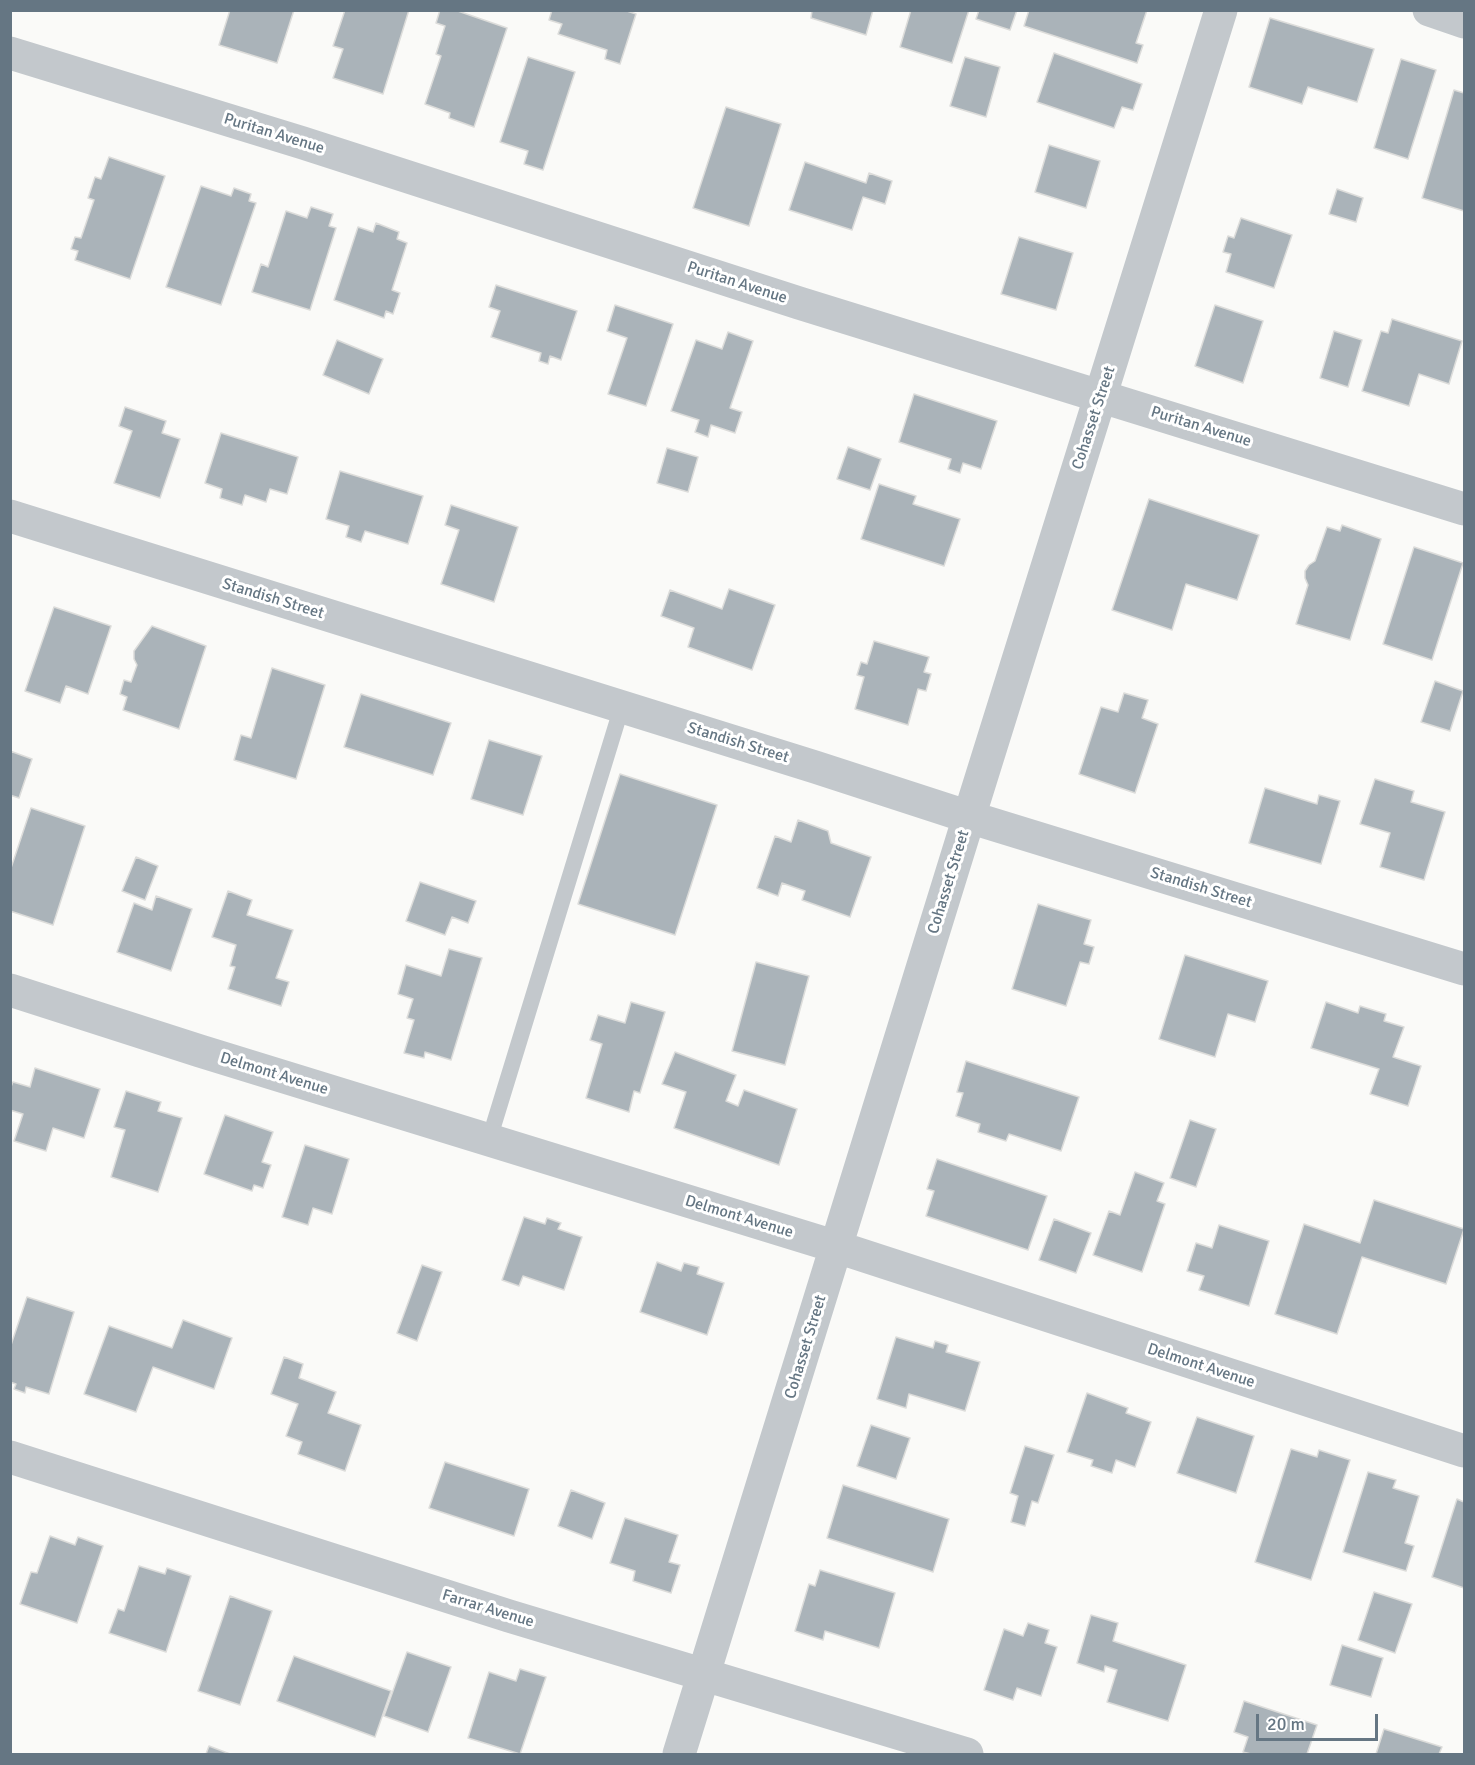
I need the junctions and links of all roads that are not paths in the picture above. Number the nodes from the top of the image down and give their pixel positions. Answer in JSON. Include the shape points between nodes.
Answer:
{"nodes":[{"id":1,"x":1221,"y":10,"type":"edge"},
{"id":2,"x":1429,"y":10,"type":"edge"},
{"id":3,"x":1464,"y":22,"type":"edge"},
{"id":4,"x":10,"y":53,"type":"edge"},
{"id":5,"x":1101,"y":397,"type":"junction"},
{"id":6,"x":1464,"y":509,"type":"edge"},
{"id":7,"x":10,"y":516,"type":"edge"},
{"id":8,"x":622,"y":706,"type":"junction"},
{"id":9,"x":969,"y":817,"type":"junction"},
{"id":10,"x":1464,"y":969,"type":"edge"},
{"id":11,"x":10,"y":990,"type":"edge"},
{"id":12,"x":489,"y":1140,"type":"junction"},
{"id":13,"x":837,"y":1247,"type":"junction"},
{"id":14,"x":1464,"y":1451,"type":"edge"},
{"id":15,"x":10,"y":1457,"type":"edge"},
{"id":16,"x":704,"y":1674,"type":"junction"},
{"id":17,"x":679,"y":1755,"type":"edge"},
{"id":18,"x":967,"y":1755,"type":"edge"}],
"edges":[{"from":1,"to":5,"type":"street","name":"Cohasset Street"},
{"from":2,"to":3,"type":"street"},
{"from":4,"to":5,"type":"street","name":"Puritan Avenue"},
{"from":5,"to":6,"type":"street","name":"Puritan Avenue"},
{"from":5,"to":9,"type":"street","name":"Cohasset Street"},
{"from":7,"to":8,"type":"street","name":"Standish Street"},
{"from":8,"to":9,"type":"street","name":"Standish Street"},
{"from":8,"to":12,"type":"lane"},
{"from":9,"to":10,"type":"street","name":"Standish Street"},
{"from":9,"to":13,"type":"street","name":"Cohasset Street"},
{"from":11,"to":12,"type":"street","name":"Delmont Avenue"},
{"from":12,"to":13,"type":"street","name":"Delmont Avenue"},
{"from":13,"to":14,"type":"street","name":"Delmont Avenue"},
{"from":13,"to":16,"type":"street","name":"Cohasset Street"},
{"from":15,"to":16,"type":"street","name":"Farrar Avenue"},
{"from":16,"to":17,"type":"street","name":"Cohasset Street"},
{"from":16,"to":18,"type":"street","name":"Farrar Avenue"}]}
